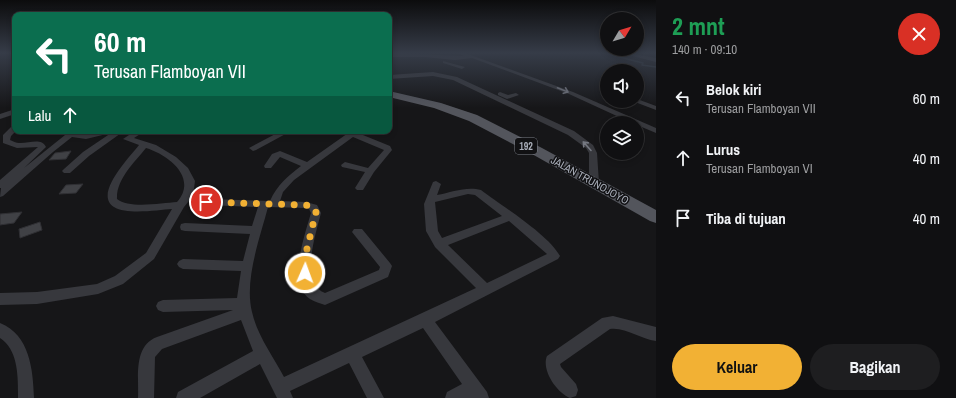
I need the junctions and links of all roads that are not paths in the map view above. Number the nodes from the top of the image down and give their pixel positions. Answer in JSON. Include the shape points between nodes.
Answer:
{"nodes":[{"id":1,"x":448,"y":72,"type":"edge"},
{"id":2,"x":518,"y":72,"type":"edge"},
{"id":3,"x":392,"y":77,"type":"edge"},
{"id":4,"x":392,"y":95,"type":"edge"},
{"id":5,"x":516,"y":95,"type":"dead end"},
{"id":6,"x":644,"y":104,"type":"edge"},
{"id":7,"x":656,"y":108,"type":"edge"},
{"id":8,"x":12,"y":112,"type":"edge"},
{"id":9,"x":0,"y":118,"type":"edge"},
{"id":10,"x":12,"y":131,"type":"edge"},
{"id":11,"x":656,"y":131,"type":"edge"},
{"id":12,"x":72,"y":134,"type":"edge"},
{"id":13,"x":74,"y":134,"type":"edge"},
{"id":14,"x":96,"y":134,"type":"edge"},
{"id":15,"x":115,"y":134,"type":"edge"},
{"id":16,"x":136,"y":134,"type":"edge"},
{"id":17,"x":281,"y":134,"type":"edge"},
{"id":18,"x":351,"y":134,"type":"edge"},
{"id":19,"x":358,"y":134,"type":"edge"},
{"id":20,"x":145,"y":144,"type":"junction"},
{"id":21,"x":253,"y":148,"type":"dead end"},
{"id":22,"x":345,"y":165,"type":"dead end"},
{"id":23,"x":268,"y":166,"type":"dead end"},
{"id":24,"x":308,"y":166,"type":"junction"},
{"id":25,"x":67,"y":171,"type":"dead end"},
{"id":26,"x":370,"y":171,"type":"junction"},
{"id":27,"x":594,"y":183,"type":"junction"},
{"id":28,"x":436,"y":184,"type":"dead end"},
{"id":29,"x":0,"y":185,"type":"edge"},
{"id":30,"x":360,"y":188,"type":"dead end"},
{"id":31,"x":0,"y":194,"type":"edge"},
{"id":32,"x":430,"y":200,"type":"junction"},
{"id":33,"x":206,"y":202,"type":"dead end"},
{"id":34,"x":269,"y":204,"type":"junction"},
{"id":35,"x":180,"y":205,"type":"junction"},
{"id":36,"x":509,"y":216,"type":"junction"},
{"id":37,"x":656,"y":217,"type":"edge"},
{"id":38,"x":185,"y":227,"type":"dead end"},
{"id":39,"x":256,"y":230,"type":"junction"},
{"id":40,"x":358,"y":232,"type":"dead end"},
{"id":41,"x":439,"y":244,"type":"junction"},
{"id":42,"x":183,"y":264,"type":"dead end"},
{"id":43,"x":247,"y":266,"type":"junction"},
{"id":44,"x":485,"y":289,"type":"junction"},
{"id":45,"x":0,"y":298,"type":"edge"},
{"id":46,"x":163,"y":306,"type":"dead end"},
{"id":47,"x":244,"y":308,"type":"junction"},
{"id":48,"x":425,"y":320,"type":"junction"},
{"id":49,"x":0,"y":330,"type":"edge"},
{"id":50,"x":656,"y":334,"type":"edge"},
{"id":51,"x":352,"y":353,"type":"junction"},
{"id":52,"x":263,"y":354,"type":"junction"},
{"id":53,"x":570,"y":390,"type":"dead end"},
{"id":54,"x":477,"y":392,"type":"edge"},
{"id":55,"x":283,"y":393,"type":"edge"},
{"id":56,"x":26,"y":398,"type":"edge"},
{"id":57,"x":146,"y":398,"type":"edge"},
{"id":58,"x":184,"y":398,"type":"edge"},
{"id":59,"x":376,"y":398,"type":"edge"},
{"id":60,"x":453,"y":398,"type":"edge"}],
"edges":[{"from":1,"to":5,"type":"street","via":[[486,85],[502,96]]},
{"from":2,"to":11,"type":"street","one_way":true},
{"from":27,"to":3,"type":"street","one_way":true,"via":[[593,153],[571,133],[455,78],[434,74]]},
{"from":4,"to":27,"type":"main road","name":"JALAN TRUNOJOYO","number":"192","via":[[437,105],[473,118]]},
{"from":6,"to":7,"type":"street"},
{"from":8,"to":9,"type":"street"},
{"from":10,"to":29,"type":"street","via":[[6,141],[17,146],[39,144],[42,148]]},
{"from":12,"to":31,"type":"street"},
{"from":13,"to":14,"type":"street","via":[[78,138]]},
{"from":15,"to":25,"type":"street","via":[[90,149]]},
{"from":16,"to":20,"type":"street","via":[[127,139]]},
{"from":17,"to":21,"type":"street"},
{"from":18,"to":24,"type":"street"},
{"from":19,"to":26,"type":"street","via":[[388,148]]},
{"from":20,"to":35,"type":"street","via":[[173,159],[185,170],[190,188],[188,196]]},
{"from":20,"to":35,"type":"street","via":[[119,177],[112,190],[114,201],[128,206]]},
{"from":22,"to":26,"type":"street"},
{"from":23,"to":24,"type":"street","via":[[275,156],[280,154]]},
{"from":24,"to":34,"type":"street","via":[[284,184]]},
{"from":26,"to":30,"type":"street"},
{"from":27,"to":37,"type":"main road","name":"JALAN TRUNOJOYO","number":"192"},
{"from":28,"to":32,"type":"street"},
{"from":32,"to":36,"type":"street","via":[[478,192]]},
{"from":32,"to":41,"type":"street","via":[[432,231]]},
{"from":33,"to":34,"type":"street"},
{"from":34,"to":39,"type":"street"},
{"from":34,"to":40,"type":"street","via":[[306,205],[315,210],[305,257],[305,273],[311,293],[318,298],[325,299],[384,273],[386,266]]},
{"from":35,"to":45,"type":"street","via":[[150,256],[119,280],[98,289],[81,292],[37,298]]},
{"from":36,"to":41,"type":"street"},
{"from":36,"to":44,"type":"street","via":[[553,252],[554,256]]},
{"from":38,"to":39,"type":"street"},
{"from":39,"to":43,"type":"street"},
{"from":41,"to":44,"type":"street"},
{"from":42,"to":43,"type":"street"},
{"from":43,"to":47,"type":"street"},
{"from":44,"to":48,"type":"street"},
{"from":46,"to":47,"type":"street"},
{"from":47,"to":52,"type":"street"},
{"from":47,"to":57,"type":"street","via":[[150,349],[147,356]]},
{"from":48,"to":51,"type":"street"},
{"from":48,"to":54,"type":"street"},
{"from":49,"to":56,"type":"street","via":[[16,344],[22,360]]},
{"from":50,"to":53,"type":"street","via":[[646,333],[614,321],[606,322],[552,361],[554,371]]},
{"from":51,"to":55,"type":"street"},
{"from":51,"to":59,"type":"street"},
{"from":52,"to":55,"type":"street"},
{"from":52,"to":58,"type":"street"},
{"from":54,"to":60,"type":"street"}]}
